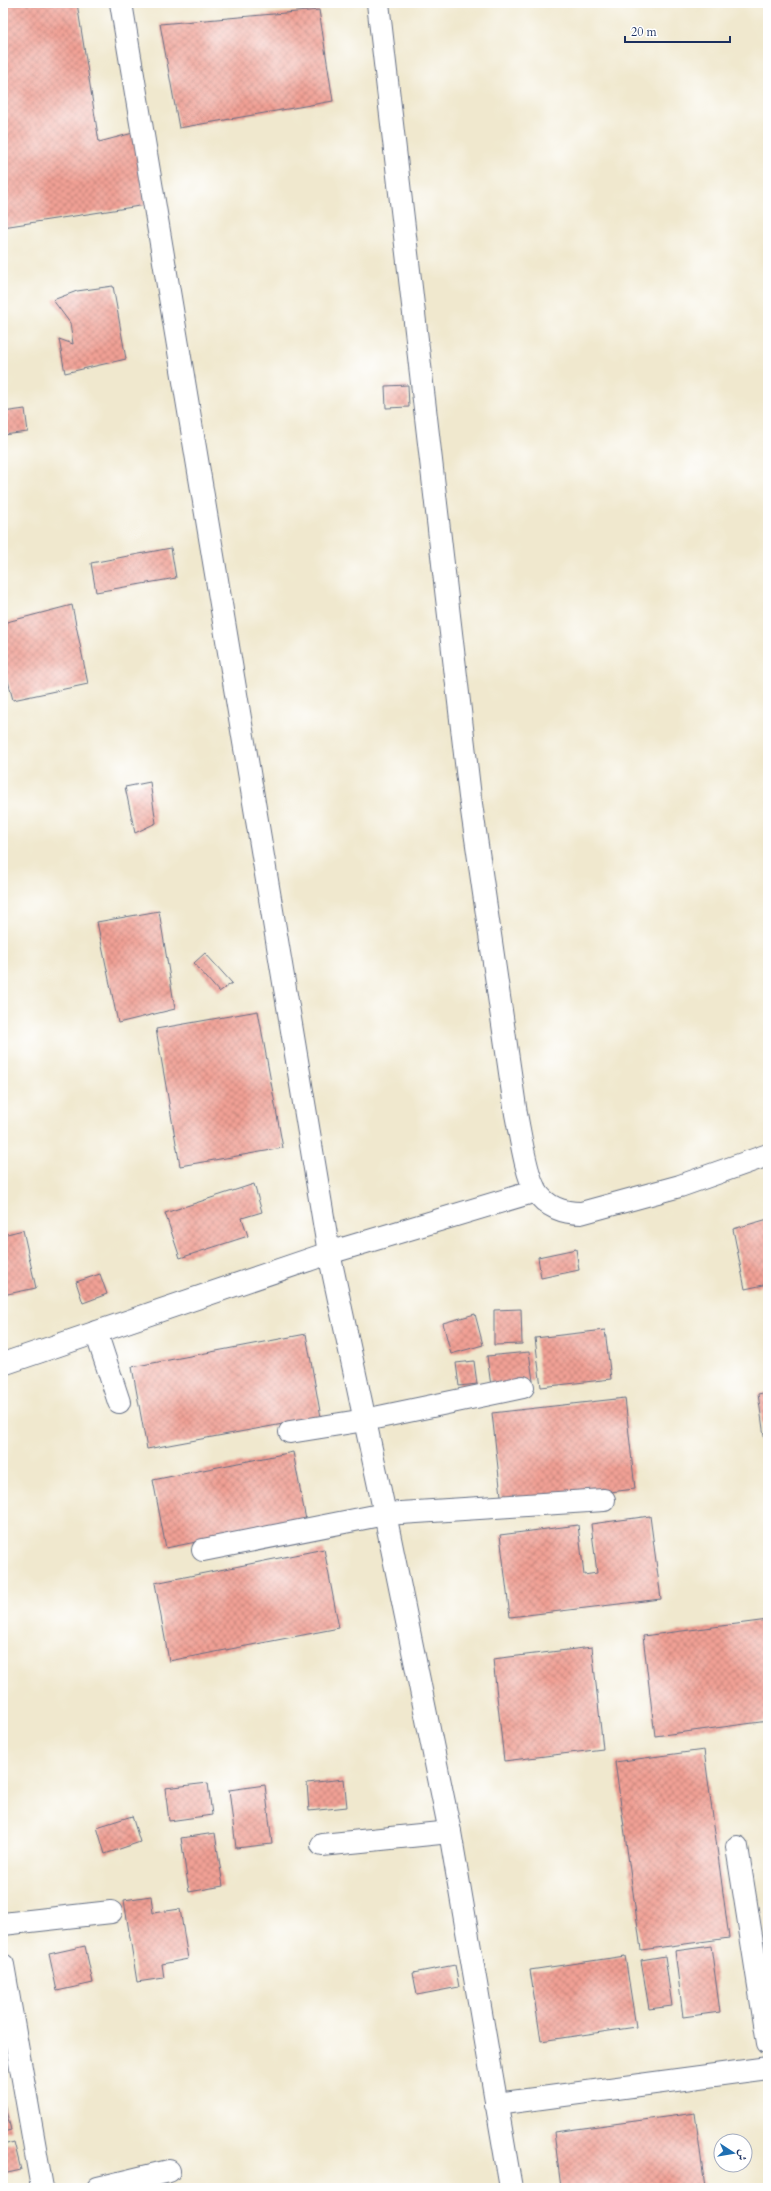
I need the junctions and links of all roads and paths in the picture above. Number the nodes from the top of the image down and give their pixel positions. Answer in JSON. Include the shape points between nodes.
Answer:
{"nodes":[{"id":1,"x":121,"y":3,"type":"edge"},
{"id":2,"x":378,"y":3,"type":"edge"},
{"id":3,"x":768,"y":1155,"type":"edge"},
{"id":4,"x":536,"y":1191,"type":"junction"},
{"id":5,"x":329,"y":1253,"type":"junction"},
{"id":6,"x":96,"y":1332,"type":"junction"},
{"id":7,"x":3,"y":1364,"type":"edge"},
{"id":8,"x":523,"y":1387,"type":"dead end"},
{"id":9,"x":119,"y":1402,"type":"dead end"},
{"id":10,"x":365,"y":1420,"type":"junction"},
{"id":11,"x":290,"y":1432,"type":"dead end"},
{"id":12,"x":604,"y":1500,"type":"dead end"},
{"id":13,"x":385,"y":1514,"type":"junction"},
{"id":14,"x":203,"y":1550,"type":"dead end"},
{"id":15,"x":450,"y":1832,"type":"junction"},
{"id":16,"x":322,"y":1845,"type":"dead end"},
{"id":17,"x":737,"y":1847,"type":"dead end"},
{"id":18,"x":111,"y":1912,"type":"dead end"},
{"id":19,"x":3,"y":1924,"type":"edge"},
{"id":20,"x":3,"y":1965,"type":"edge"},
{"id":21,"x":768,"y":2043,"type":"edge"},
{"id":22,"x":768,"y":2068,"type":"edge"},
{"id":23,"x":496,"y":2104,"type":"junction"},
{"id":24,"x":169,"y":2171,"type":"dead end"},
{"id":25,"x":42,"y":2188,"type":"edge"},
{"id":26,"x":98,"y":2188,"type":"edge"},
{"id":27,"x":511,"y":2188,"type":"edge"}],
"edges":[{"from":1,"to":5,"type":"street"},
{"from":2,"to":4,"type":"street","via":[[470,797],[516,1114],[525,1158]]},
{"from":3,"to":4,"type":"street","via":[[680,1186],[582,1213],[567,1213],[552,1207]]},
{"from":4,"to":5,"type":"street"},
{"from":5,"to":6,"type":"street"},
{"from":5,"to":10,"type":"street"},
{"from":6,"to":7,"type":"street"},
{"from":6,"to":9,"type":"street"},
{"from":8,"to":10,"type":"street"},
{"from":10,"to":11,"type":"street"},
{"from":10,"to":13,"type":"street"},
{"from":12,"to":13,"type":"street"},
{"from":13,"to":14,"type":"street"},
{"from":13,"to":15,"type":"street"},
{"from":15,"to":16,"type":"street"},
{"from":15,"to":23,"type":"street"},
{"from":17,"to":21,"type":"street"},
{"from":18,"to":19,"type":"street"},
{"from":20,"to":25,"type":"street"},
{"from":22,"to":23,"type":"street"},
{"from":23,"to":27,"type":"street"},
{"from":24,"to":26,"type":"street"}]}
